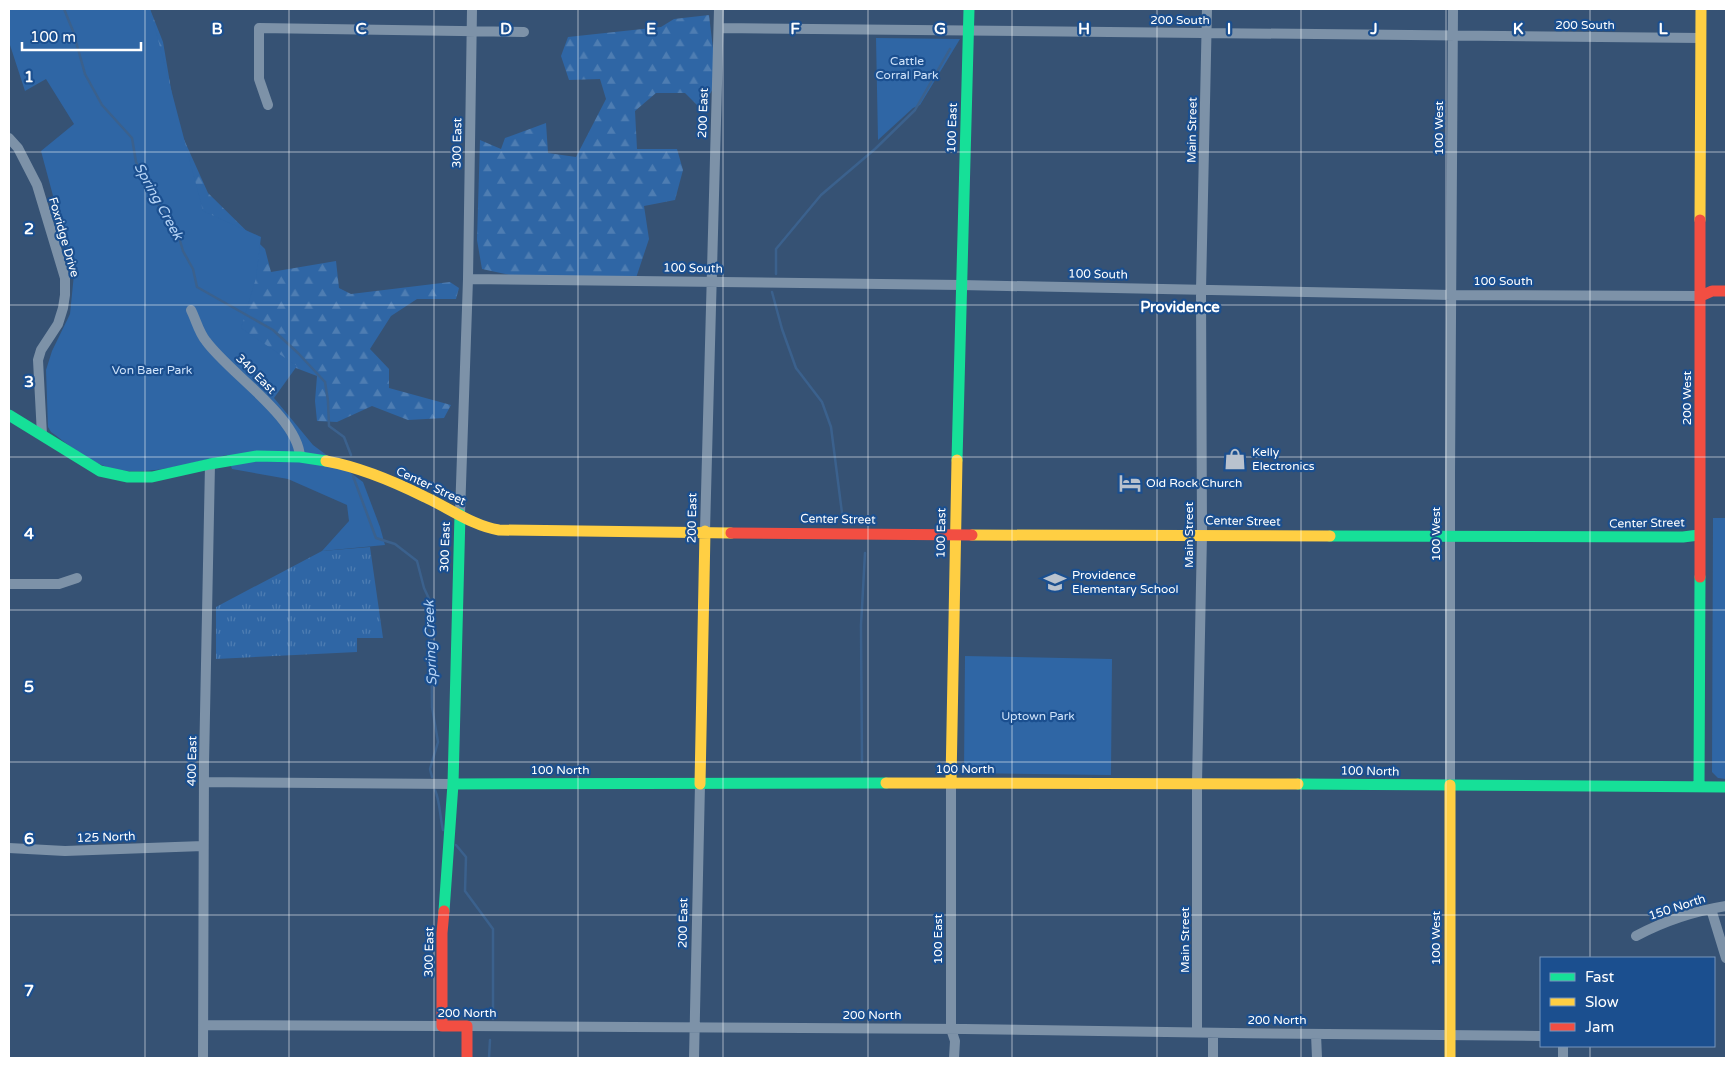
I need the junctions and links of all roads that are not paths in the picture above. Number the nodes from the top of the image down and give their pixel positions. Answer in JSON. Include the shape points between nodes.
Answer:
{"nodes":[{"id":1,"x":472,"y":9,"type":"edge"},
{"id":2,"x":719,"y":9,"type":"edge"},
{"id":3,"x":969,"y":9,"type":"edge"},
{"id":4,"x":1207,"y":9,"type":"edge"},
{"id":5,"x":1453,"y":9,"type":"edge"},
{"id":6,"x":1701,"y":9,"type":"edge"},
{"id":7,"x":719,"y":28,"type":"junction"},
{"id":8,"x":472,"y":32,"type":"junction"},
{"id":9,"x":524,"y":32,"type":"dead end"},
{"id":10,"x":968,"y":32,"type":"junction"},
{"id":11,"x":1207,"y":33,"type":"junction"},
{"id":12,"x":1453,"y":37,"type":"junction"},
{"id":13,"x":1701,"y":38,"type":"junction"},
{"id":14,"x":268,"y":105,"type":"dead end"},
{"id":15,"x":9,"y":138,"type":"edge"},
{"id":16,"x":468,"y":279,"type":"junction"},
{"id":17,"x":711,"y":282,"type":"junction"},
{"id":18,"x":961,"y":284,"type":"junction"},
{"id":19,"x":1201,"y":290,"type":"junction"},
{"id":20,"x":1726,"y":291,"type":"edge"},
{"id":21,"x":1451,"y":295,"type":"junction"},
{"id":22,"x":1701,"y":296,"type":"junction"},
{"id":23,"x":191,"y":310,"type":"dead end"},
{"id":24,"x":9,"y":415,"type":"edge"},
{"id":25,"x":42,"y":435,"type":"junction"},
{"id":26,"x":300,"y":457,"type":"junction"},
{"id":27,"x":210,"y":464,"type":"junction"},
{"id":28,"x":460,"y":514,"type":"junction"},
{"id":29,"x":486,"y":528,"type":"junction"},
{"id":30,"x":705,"y":532,"type":"junction"},
{"id":31,"x":955,"y":535,"type":"junction"},
{"id":32,"x":1202,"y":535,"type":"junction"},
{"id":33,"x":1699,"y":535,"type":"junction"},
{"id":34,"x":1450,"y":537,"type":"junction"},
{"id":35,"x":459,"y":543,"type":"junction"},
{"id":36,"x":77,"y":578,"type":"dead end"},
{"id":37,"x":9,"y":584,"type":"edge"},
{"id":38,"x":204,"y":782,"type":"junction"},
{"id":39,"x":951,"y":782,"type":"junction"},
{"id":40,"x":1197,"y":783,"type":"junction"},
{"id":41,"x":453,"y":784,"type":"junction"},
{"id":42,"x":700,"y":784,"type":"junction"},
{"id":43,"x":1450,"y":785,"type":"junction"},
{"id":44,"x":1698,"y":787,"type":"junction"},
{"id":45,"x":1726,"y":787,"type":"edge"},
{"id":46,"x":204,"y":846,"type":"junction"},
{"id":47,"x":9,"y":848,"type":"edge"},
{"id":48,"x":1726,"y":906,"type":"edge"},
{"id":49,"x":1711,"y":909,"type":"junction"},
{"id":50,"x":1636,"y":936,"type":"dead end"},
{"id":51,"x":1726,"y":958,"type":"edge"},
{"id":52,"x":203,"y":1025,"type":"junction"},
{"id":53,"x":442,"y":1026,"type":"junction"},
{"id":54,"x":467,"y":1026,"type":"junction"},
{"id":55,"x":694,"y":1028,"type":"junction"},
{"id":56,"x":952,"y":1029,"type":"junction"},
{"id":57,"x":1197,"y":1032,"type":"junction"},
{"id":58,"x":1213,"y":1033,"type":"junction"},
{"id":59,"x":1316,"y":1034,"type":"junction"},
{"id":60,"x":1450,"y":1036,"type":"junction"},
{"id":61,"x":1540,"y":1036,"type":"edge"},
{"id":62,"x":203,"y":1058,"type":"edge"},
{"id":63,"x":467,"y":1058,"type":"edge"},
{"id":64,"x":694,"y":1058,"type":"edge"},
{"id":65,"x":954,"y":1058,"type":"edge"},
{"id":66,"x":1213,"y":1058,"type":"edge"},
{"id":67,"x":1316,"y":1058,"type":"edge"},
{"id":68,"x":1450,"y":1058,"type":"edge"}],
"edges":[{"from":1,"to":8,"type":"street","name":"300 East"},
{"from":2,"to":7,"type":"street","name":"200 East"},
{"from":3,"to":10,"type":"street","name":"100 East"},
{"from":4,"to":11,"type":"street","name":"Main Street"},
{"from":5,"to":12,"type":"street","name":"100 West"},
{"from":6,"to":13,"type":"street","name":"200 West"},
{"from":7,"to":10,"type":"street","name":"200 South"},
{"from":7,"to":17,"type":"street","name":"200 East"},
{"from":8,"to":9,"type":"street"},
{"from":8,"to":14,"type":"street","via":[[260,28],[259,79]]},
{"from":8,"to":16,"type":"street","name":"300 East"},
{"from":10,"to":11,"type":"street","name":"200 South"},
{"from":10,"to":18,"type":"street","name":"100 East"},
{"from":11,"to":12,"type":"street","name":"200 South"},
{"from":11,"to":19,"type":"street","name":"Main Street"},
{"from":12,"to":13,"type":"street","name":"200 South"},
{"from":12,"to":21,"type":"street","name":"100 West"},
{"from":13,"to":22,"type":"street","name":"200 West"},
{"from":15,"to":25,"type":"street","name":"Foxridge Drive","via":[[30,168],[37,185],[65,278],[65,295],[58,324],[38,360]]},
{"from":16,"to":17,"type":"street","name":"100 South"},
{"from":16,"to":28,"type":"street","name":"300 East"},
{"from":17,"to":18,"type":"street","name":"100 South"},
{"from":17,"to":30,"type":"street","name":"200 East"},
{"from":18,"to":19,"type":"street","name":"100 South"},
{"from":18,"to":31,"type":"street","name":"100 East"},
{"from":19,"to":21,"type":"street","name":"100 South"},
{"from":19,"to":32,"type":"street","name":"Main Street"},
{"from":20,"to":22,"type":"street","name":"100 South","via":[[1712,291]]},
{"from":21,"to":22,"type":"street","name":"100 South"},
{"from":21,"to":34,"type":"street","name":"100 West"},
{"from":22,"to":33,"type":"street","name":"200 West"},
{"from":23,"to":26,"type":"street","name":"340 East","via":[[206,341],[292,431],[300,447]]},
{"from":24,"to":25,"type":"street","name":"Center Street"},
{"from":25,"to":27,"type":"street","name":"Center Street","via":[[100,471],[128,477],[152,477]]},
{"from":26,"to":27,"type":"street","name":"Center Street","via":[[257,456]]},
{"from":26,"to":28,"type":"street","name":"Center Street","via":[[329,461],[365,472]]},
{"from":27,"to":38,"type":"street","name":"400 East"},
{"from":28,"to":29,"type":"street","name":"Center Street"},
{"from":28,"to":35,"type":"street","name":"300 East"},
{"from":29,"to":30,"type":"street","name":"Center Street"},
{"from":29,"to":35,"type":"street","via":[[472,532]]},
{"from":30,"to":31,"type":"street","name":"Center Street"},
{"from":30,"to":42,"type":"street","name":"200 East"},
{"from":31,"to":32,"type":"street","name":"Center Street"},
{"from":31,"to":39,"type":"street","name":"100 East"},
{"from":32,"to":34,"type":"street","name":"Center Street"},
{"from":32,"to":40,"type":"street","name":"Main Street"},
{"from":33,"to":34,"type":"street","name":"Center Street"},
{"from":33,"to":44,"type":"street","name":"200 West"},
{"from":34,"to":43,"type":"street","name":"100 West"},
{"from":35,"to":41,"type":"street","name":"300 East"},
{"from":36,"to":37,"type":"street","via":[[59,584]]},
{"from":38,"to":41,"type":"street","name":"100 North"},
{"from":38,"to":46,"type":"street","name":"400 East"},
{"from":39,"to":40,"type":"street","name":"100 North"},
{"from":39,"to":42,"type":"street","name":"100 North"},
{"from":39,"to":56,"type":"street","name":"100 East"},
{"from":40,"to":43,"type":"street","name":"100 North"},
{"from":40,"to":57,"type":"street","name":"Main Street"},
{"from":41,"to":42,"type":"street","name":"100 North"},
{"from":41,"to":53,"type":"street","name":"300 East","via":[[442,933]]},
{"from":42,"to":55,"type":"street","name":"200 East"},
{"from":43,"to":44,"type":"street","name":"100 North"},
{"from":43,"to":60,"type":"street","name":"100 West"},
{"from":44,"to":45,"type":"street","name":"100 North"},
{"from":46,"to":47,"type":"street","name":"125 North","via":[[65,851]]},
{"from":46,"to":52,"type":"street","name":"400 East"},
{"from":48,"to":49,"type":"street","name":"150 North"},
{"from":49,"to":50,"type":"street","name":"150 North","via":[[1656,925]]},
{"from":49,"to":51,"type":"street"},
{"from":52,"to":53,"type":"street","name":"200 North"},
{"from":52,"to":62,"type":"street","name":"400 East"},
{"from":53,"to":54,"type":"street","name":"200 North"},
{"from":54,"to":55,"type":"street","name":"200 North"},
{"from":54,"to":63,"type":"street"},
{"from":55,"to":56,"type":"street","name":"200 North"},
{"from":55,"to":64,"type":"street","name":"200 East"},
{"from":56,"to":57,"type":"street","name":"200 North"},
{"from":56,"to":65,"type":"street","name":"100 East"},
{"from":57,"to":58,"type":"street","name":"200 North"},
{"from":58,"to":59,"type":"street","name":"200 North"},
{"from":58,"to":66,"type":"street"},
{"from":59,"to":60,"type":"street","name":"200 North"},
{"from":59,"to":67,"type":"street"},
{"from":60,"to":61,"type":"street","name":"200 North"},
{"from":60,"to":68,"type":"street","name":"100 West"}]}
